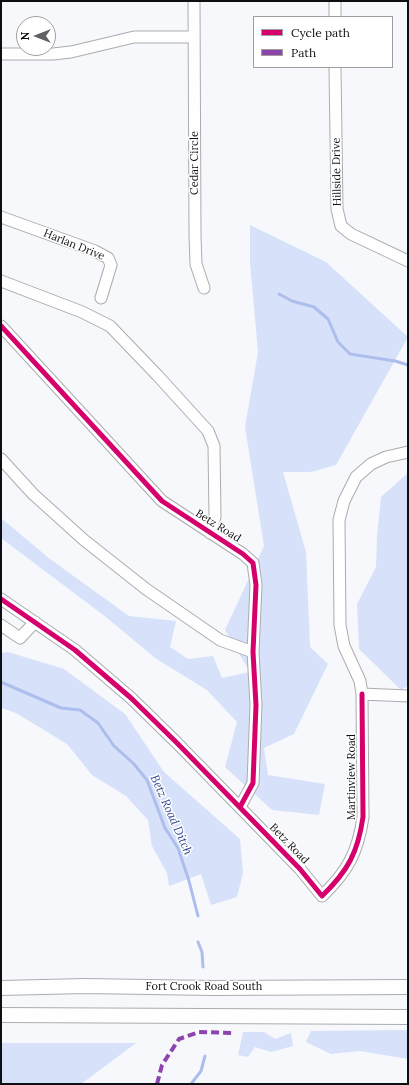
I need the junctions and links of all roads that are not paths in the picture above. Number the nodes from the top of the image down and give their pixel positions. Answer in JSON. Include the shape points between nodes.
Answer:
{"nodes":[{"id":1,"x":194,"y":1,"type":"edge"},
{"id":2,"x":335,"y":1,"type":"edge"},
{"id":3,"x":335,"y":16,"type":"edge"},
{"id":4,"x":193,"y":37,"type":"junction"},
{"id":5,"x":1,"y":54,"type":"edge"},
{"id":6,"x":335,"y":68,"type":"edge"},
{"id":7,"x":1,"y":217,"type":"edge"},
{"id":8,"x":408,"y":261,"type":"edge"},
{"id":9,"x":1,"y":281,"type":"edge"},
{"id":10,"x":204,"y":288,"type":"dead end"},
{"id":11,"x":101,"y":298,"type":"dead end"},
{"id":12,"x":1,"y":326,"type":"edge"},
{"id":13,"x":408,"y":452,"type":"edge"},
{"id":14,"x":1,"y":459,"type":"edge"},
{"id":15,"x":210,"y":533,"type":"junction"},
{"id":16,"x":1,"y":599,"type":"edge"},
{"id":17,"x":34,"y":622,"type":"junction"},
{"id":18,"x":1,"y":625,"type":"edge"},
{"id":19,"x":253,"y":652,"type":"junction"},
{"id":20,"x":362,"y":694,"type":"junction"},
{"id":21,"x":408,"y":696,"type":"edge"},
{"id":22,"x":240,"y":807,"type":"junction"},
{"id":23,"x":322,"y":896,"type":"joint"},
{"id":24,"x":408,"y":987,"type":"edge"},
{"id":25,"x":1,"y":988,"type":"edge"},
{"id":26,"x":1,"y":1015,"type":"edge"},
{"id":27,"x":67,"y":1016,"type":"junction"},
{"id":28,"x":408,"y":1016,"type":"edge"},
{"id":29,"x":1,"y":1020,"type":"edge"}],
"edges":[{"from":1,"to":4,"type":"street","name":"Cedar Circle"},
{"from":2,"to":3,"type":"street"},
{"from":4,"to":5,"type":"street","via":[[134,37],[65,53]]},
{"from":4,"to":10,"type":"street","name":"Cedar Circle","via":[[196,264]]},
{"from":6,"to":8,"type":"street","name":"Hillside Drive","via":[[337,209],[341,226],[351,234]]},
{"from":7,"to":11,"type":"street","name":"Harlan Drive","via":[[108,258],[111,265]]},
{"from":9,"to":15,"type":"street","name":"Betz Road","via":[[82,312],[110,326],[208,431],[214,446],[215,518]]},
{"from":12,"to":15,"type":"street","name":"Betz Road","via":[[162,502]]},
{"from":13,"to":20,"type":"street","name":"Martinview Road","via":[[386,457],[371,464],[356,477],[344,501],[339,520],[340,625],[344,646],[360,681]]},
{"from":14,"to":19,"type":"street","via":[[33,494],[84,540],[146,589],[220,640]]},
{"from":15,"to":19,"type":"street","name":"Betz Road","via":[[253,563],[256,585]]},
{"from":16,"to":17,"type":"street","name":"Betz Road"},
{"from":17,"to":18,"type":"street","via":[[20,638]]},
{"from":17,"to":22,"type":"street","name":"Betz Road","via":[[75,650],[131,698]]},
{"from":19,"to":22,"type":"street","name":"Betz Road","via":[[256,705],[253,783]]},
{"from":20,"to":21,"type":"street"},
{"from":20,"to":23,"type":"street","name":"Martinview Road","via":[[363,817],[360,836],[346,869]]},
{"from":22,"to":23,"type":"street","name":"Betz Road","via":[[300,869]]},
{"from":24,"to":25,"type":"main road","name":"Fort Crook Road South"},
{"from":26,"to":27,"type":"main road"},
{"from":27,"to":28,"type":"main road"},
{"from":27,"to":29,"type":"main road"}]}
